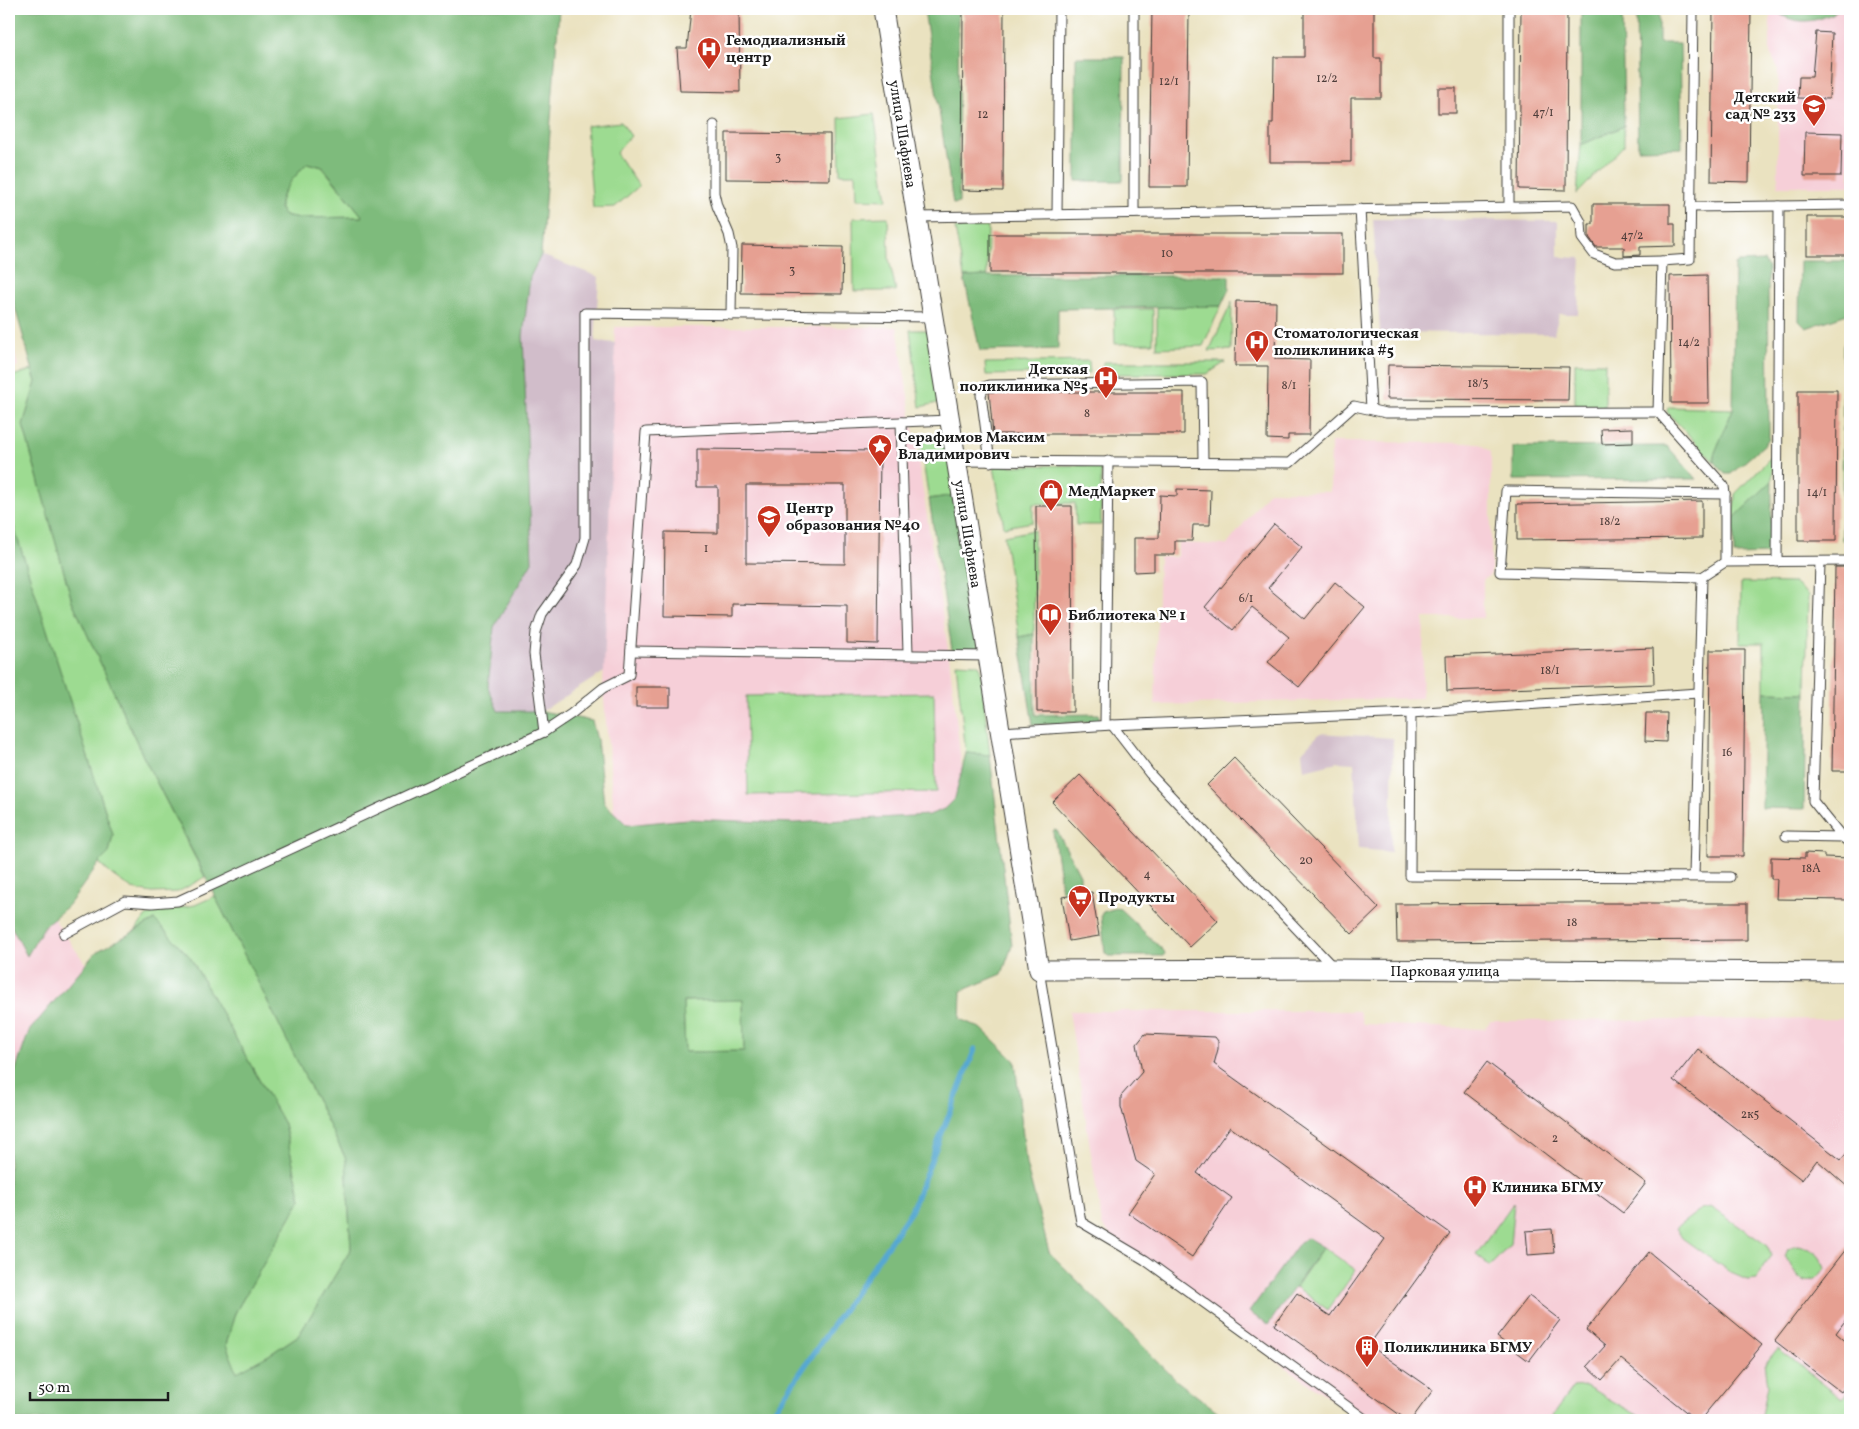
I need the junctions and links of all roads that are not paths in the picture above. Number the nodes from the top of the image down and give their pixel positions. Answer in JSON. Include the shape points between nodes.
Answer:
{"nodes":[{"id":1,"x":883,"y":9,"type":"edge"},
{"id":2,"x":1059,"y":9,"type":"edge"},
{"id":3,"x":1134,"y":9,"type":"edge"},
{"id":4,"x":1509,"y":9,"type":"edge"},
{"id":5,"x":1693,"y":9,"type":"edge"},
{"id":6,"x":714,"y":125,"type":"dead end"},
{"id":7,"x":1850,"y":205,"type":"edge"},
{"id":8,"x":1509,"y":206,"type":"junction"},
{"id":9,"x":1779,"y":206,"type":"junction"},
{"id":10,"x":1690,"y":207,"type":"junction"},
{"id":11,"x":1360,"y":209,"type":"junction"},
{"id":12,"x":1134,"y":213,"type":"junction"},
{"id":13,"x":1057,"y":215,"type":"junction"},
{"id":14,"x":917,"y":217,"type":"junction"},
{"id":15,"x":1662,"y":261,"type":"junction"},
{"id":16,"x":731,"y":315,"type":"junction"},
{"id":17,"x":933,"y":317,"type":"junction"},
{"id":18,"x":1371,"y":409,"type":"junction"},
{"id":19,"x":1658,"y":412,"type":"junction"},
{"id":20,"x":950,"y":420,"type":"junction"},
{"id":21,"x":901,"y":422,"type":"junction"},
{"id":22,"x":956,"y":461,"type":"junction"},
{"id":23,"x":1108,"y":461,"type":"junction"},
{"id":24,"x":990,"y":462,"type":"junction"},
{"id":25,"x":1203,"y":462,"type":"junction"},
{"id":26,"x":1725,"y":494,"type":"junction"},
{"id":27,"x":1850,"y":561,"type":"edge"},
{"id":28,"x":1725,"y":562,"type":"junction"},
{"id":29,"x":1777,"y":562,"type":"junction"},
{"id":30,"x":1820,"y":562,"type":"junction"},
{"id":31,"x":1702,"y":577,"type":"junction"},
{"id":32,"x":631,"y":650,"type":"junction"},
{"id":33,"x":908,"y":653,"type":"junction"},
{"id":34,"x":988,"y":656,"type":"junction"},
{"id":35,"x":1698,"y":693,"type":"junction"},
{"id":36,"x":1411,"y":713,"type":"junction"},
{"id":37,"x":1108,"y":725,"type":"junction"},
{"id":38,"x":544,"y":732,"type":"junction"},
{"id":39,"x":1001,"y":732,"type":"junction"},
{"id":40,"x":1786,"y":836,"type":"dead end"},
{"id":41,"x":1842,"y":837,"type":"junction"},
{"id":42,"x":1850,"y":843,"type":"edge"},
{"id":43,"x":1694,"y":876,"type":"junction"},
{"id":44,"x":1730,"y":877,"type":"dead end"},
{"id":45,"x":64,"y":934,"type":"dead end"},
{"id":46,"x":1334,"y":969,"type":"junction"},
{"id":47,"x":1040,"y":970,"type":"junction"},
{"id":48,"x":1850,"y":972,"type":"edge"},
{"id":49,"x":1366,"y":1420,"type":"edge"}],
"edges":[{"from":1,"to":14,"type":"street","name":"улица Шафиева"},
{"from":2,"to":13,"type":"lane"},
{"from":3,"to":12,"type":"lane"},
{"from":4,"to":8,"type":"lane"},
{"from":5,"to":10,"type":"lane"},
{"from":6,"to":16,"type":"lane","via":[[714,194],[732,248]]},
{"from":7,"to":9,"type":"lane"},
{"from":8,"to":11,"type":"lane"},
{"from":8,"to":15,"type":"lane","via":[[1572,206],[1581,222],[1582,238],[1594,254],[1615,262]]},
{"from":9,"to":10,"type":"lane"},
{"from":9,"to":29,"type":"lane"},
{"from":10,"to":15,"type":"lane","via":[[1690,259]]},
{"from":11,"to":12,"type":"lane"},
{"from":11,"to":18,"type":"lane"},
{"from":12,"to":13,"type":"lane"},
{"from":13,"to":14,"type":"lane"},
{"from":14,"to":17,"type":"street","name":"улица Шафиева"},
{"from":15,"to":19,"type":"lane"},
{"from":16,"to":17,"type":"lane"},
{"from":16,"to":38,"type":"lane","via":[[586,313],[585,538],[576,565],[542,614],[536,632],[534,654]]},
{"from":17,"to":20,"type":"street","name":"улица Шафиева"},
{"from":18,"to":19,"type":"lane","via":[[1386,413]]},
{"from":18,"to":25,"type":"lane","via":[[1354,406],[1290,464]]},
{"from":19,"to":26,"type":"lane","via":[[1724,486]]},
{"from":20,"to":21,"type":"lane"},
{"from":20,"to":22,"type":"street","name":"улица Шафиева"},
{"from":21,"to":32,"type":"lane","via":[[646,432]]},
{"from":21,"to":33,"type":"lane"},
{"from":22,"to":24,"type":"lane"},
{"from":22,"to":34,"type":"street","name":"улица Шафиева"},
{"from":23,"to":24,"type":"lane"},
{"from":23,"to":25,"type":"lane"},
{"from":23,"to":37,"type":"lane"},
{"from":24,"to":25,"type":"lane","via":[[981,395],[990,384],[1202,382]]},
{"from":26,"to":28,"type":"lane"},
{"from":26,"to":31,"type":"lane","via":[[1506,491],[1500,572]]},
{"from":27,"to":30,"type":"lane"},
{"from":28,"to":29,"type":"lane"},
{"from":28,"to":31,"type":"lane"},
{"from":29,"to":30,"type":"lane"},
{"from":30,"to":41,"type":"lane","via":[[1813,802]]},
{"from":31,"to":35,"type":"lane"},
{"from":32,"to":33,"type":"lane"},
{"from":32,"to":38,"type":"lane","via":[[629,675],[603,688]]},
{"from":33,"to":34,"type":"lane"},
{"from":34,"to":39,"type":"street","name":"улица Шафиева"},
{"from":35,"to":36,"type":"lane"},
{"from":35,"to":43,"type":"lane"},
{"from":36,"to":37,"type":"lane"},
{"from":36,"to":43,"type":"lane","via":[[1410,876]]},
{"from":37,"to":39,"type":"lane"},
{"from":37,"to":46,"type":"lane"},
{"from":38,"to":45,"type":"lane","via":[[178,901],[125,902]]},
{"from":39,"to":47,"type":"street","name":"улица Шафиева"},
{"from":40,"to":41,"type":"lane"},
{"from":41,"to":42,"type":"lane"},
{"from":43,"to":44,"type":"lane"},
{"from":46,"to":47,"type":"street","name":"Парковая улица"},
{"from":46,"to":48,"type":"street","name":"Парковая улица"},
{"from":47,"to":49,"type":"lane","via":[[1080,1222],[1145,1260]]}]}
